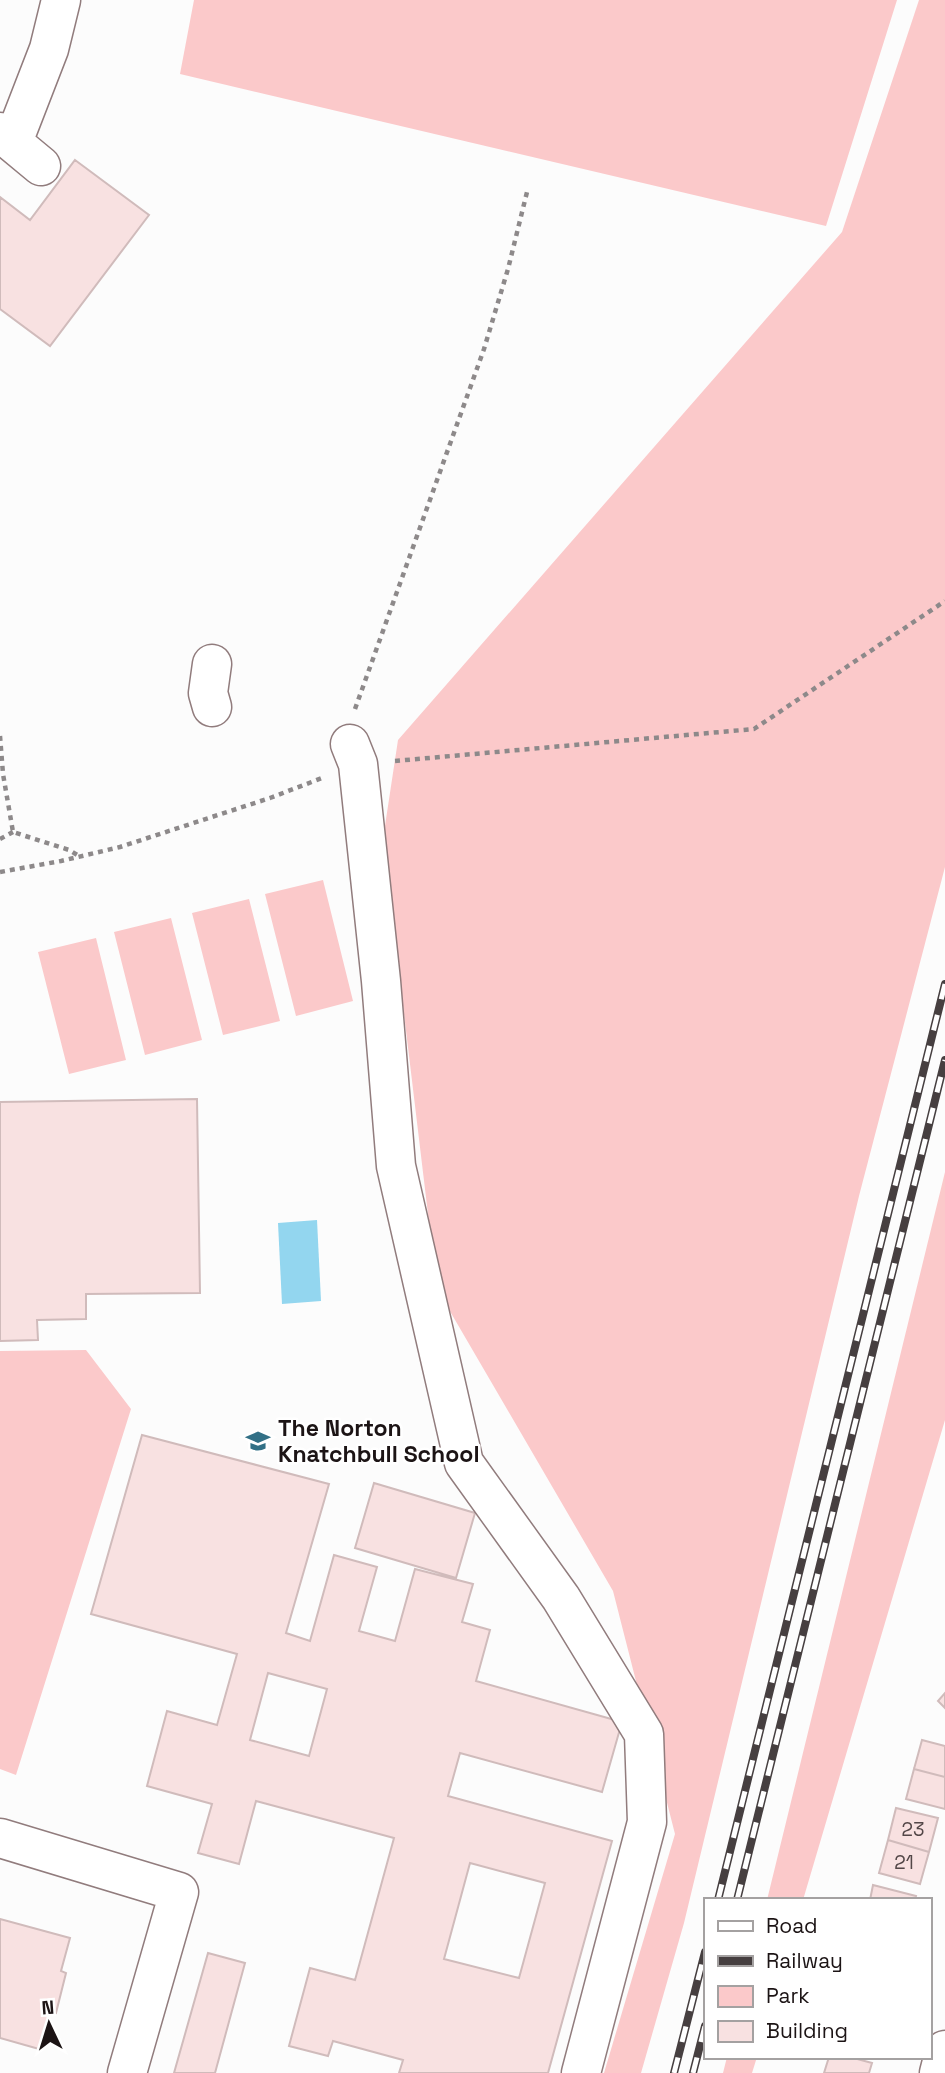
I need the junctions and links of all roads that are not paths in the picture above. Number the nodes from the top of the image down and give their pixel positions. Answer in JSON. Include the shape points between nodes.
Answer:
{"nodes":[{"id":1,"x":61,"y":0,"type":"edge"},
{"id":2,"x":6,"y":137,"type":"edge"},
{"id":3,"x":41,"y":166,"type":"dead end"},
{"id":4,"x":212,"y":664,"type":"dead end"},
{"id":5,"x":212,"y":707,"type":"dead end"},
{"id":6,"x":354,"y":754,"type":"road end"},
{"id":7,"x":0,"y":1838,"type":"edge"},
{"id":8,"x":945,"y":2050,"type":"edge"},
{"id":9,"x":127,"y":2073,"type":"edge"},
{"id":10,"x":581,"y":2073,"type":"edge"},
{"id":11,"x":939,"y":2073,"type":"edge"}],
"edges":[{"from":1,"to":2,"type":"street","via":[[49,49]]},
{"from":2,"to":3,"type":"street"},
{"from":4,"to":5,"type":"street","via":[[208,693]]},
{"from":6,"to":10,"type":"street","via":[[381,981],[396,1166],[464,1462],[561,1598],[644,1734],[647,1822]]},
{"from":7,"to":9,"type":"street","via":[[179,1892]]},
{"from":8,"to":11,"type":"street"}]}
